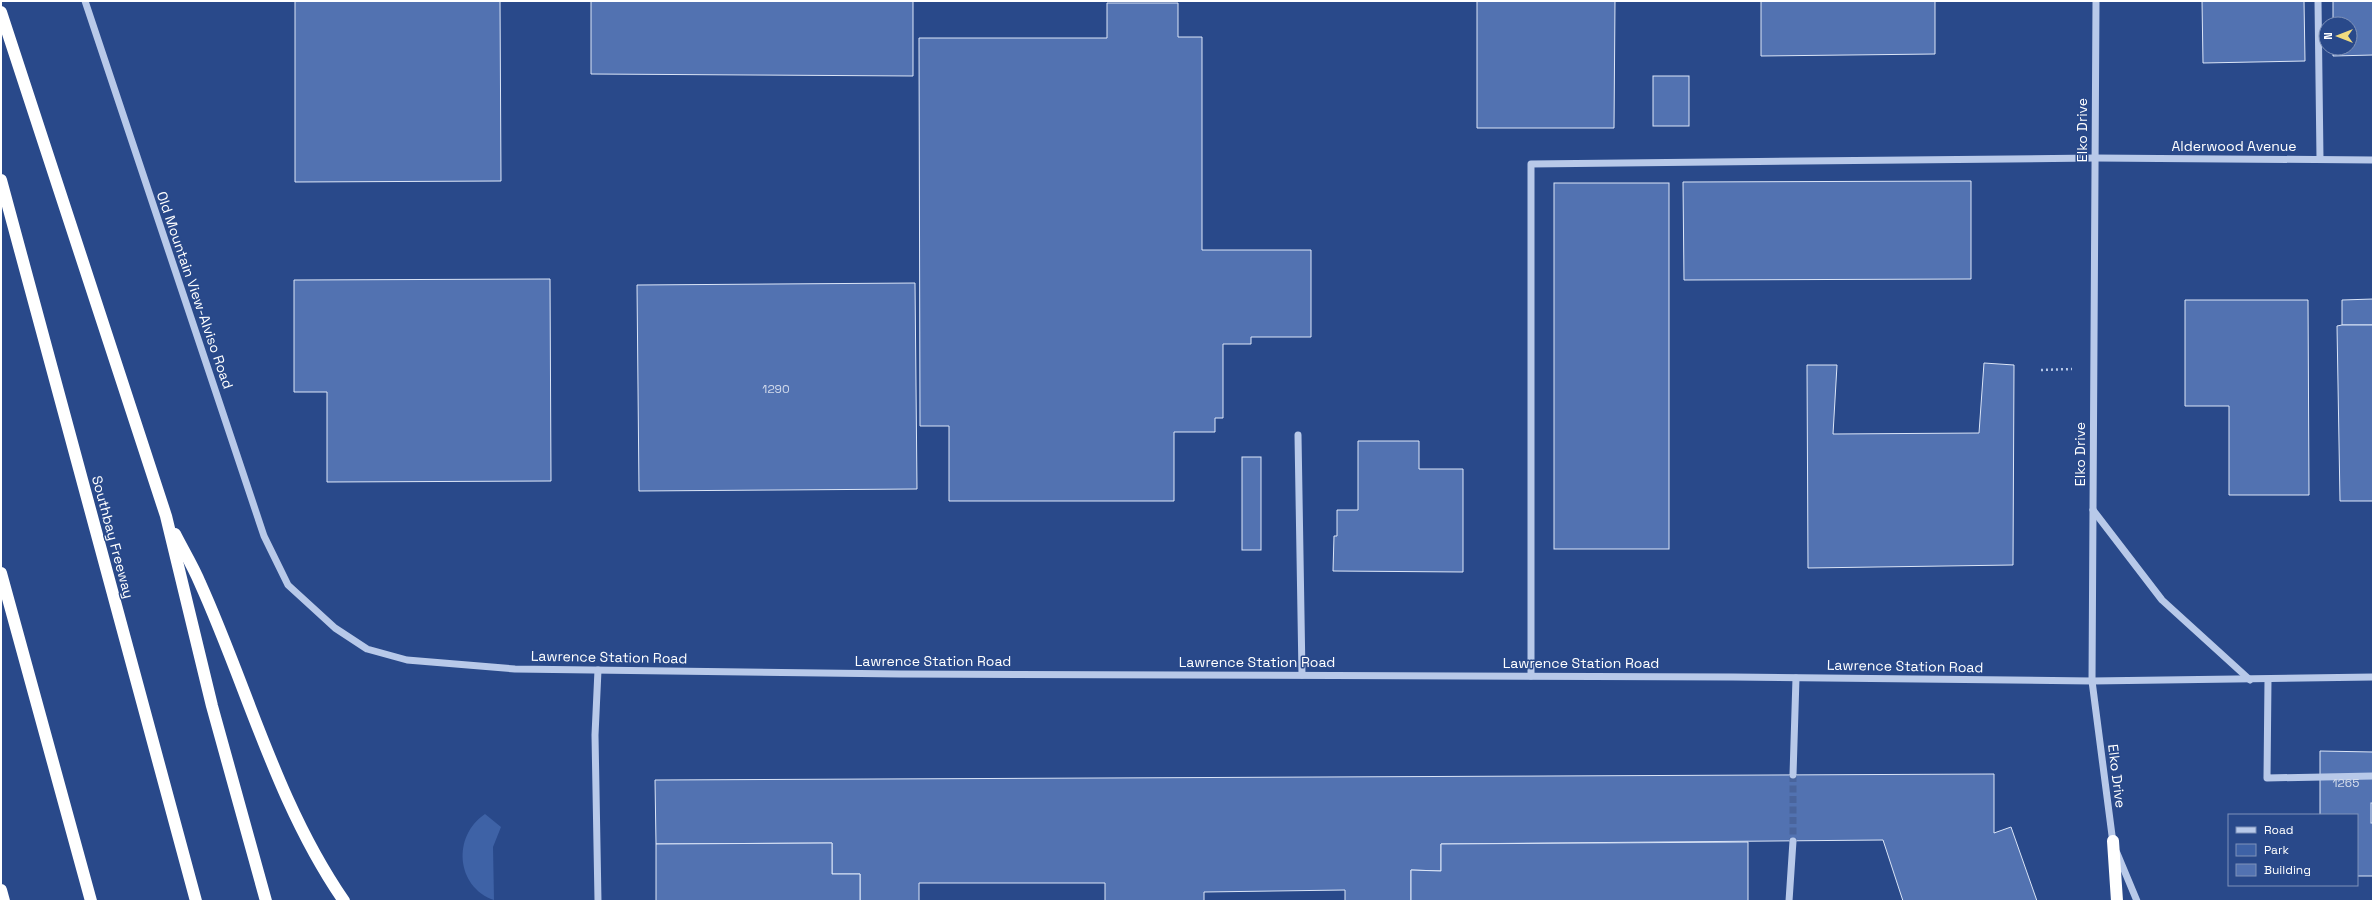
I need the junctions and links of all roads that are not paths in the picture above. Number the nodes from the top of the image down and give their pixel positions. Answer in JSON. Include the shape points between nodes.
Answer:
{"nodes":[{"id":1,"x":85,"y":1,"type":"edge"},
{"id":2,"x":2096,"y":1,"type":"edge"},
{"id":3,"x":2318,"y":1,"type":"edge"},
{"id":4,"x":1,"y":12,"type":"edge"},
{"id":5,"x":2095,"y":158,"type":"junction"},
{"id":6,"x":2320,"y":160,"type":"junction"},
{"id":7,"x":2373,"y":160,"type":"edge"},
{"id":8,"x":1,"y":180,"type":"edge"},
{"id":9,"x":1298,"y":435,"type":"dead end"},
{"id":10,"x":2093,"y":510,"type":"junction"},
{"id":11,"x":166,"y":516,"type":"junction"},
{"id":12,"x":1,"y":573,"type":"edge"},
{"id":13,"x":288,"y":585,"type":"joint"},
{"id":14,"x":598,"y":670,"type":"junction"},
{"id":15,"x":1302,"y":676,"type":"junction"},
{"id":16,"x":1531,"y":676,"type":"junction"},
{"id":17,"x":2373,"y":677,"type":"edge"},
{"id":18,"x":1796,"y":678,"type":"junction"},
{"id":19,"x":2250,"y":680,"type":"junction"},
{"id":20,"x":2268,"y":680,"type":"junction"},
{"id":21,"x":2092,"y":681,"type":"junction"},
{"id":22,"x":1793,"y":775,"type":"tunnel mouth"},
{"id":23,"x":2373,"y":776,"type":"edge"},
{"id":24,"x":1793,"y":841,"type":"tunnel mouth"},
{"id":25,"x":2112,"y":841,"type":"junction"},
{"id":26,"x":1,"y":890,"type":"edge"},
{"id":27,"x":4,"y":901,"type":"edge"},
{"id":28,"x":91,"y":901,"type":"edge"},
{"id":29,"x":196,"y":901,"type":"edge"},
{"id":30,"x":266,"y":901,"type":"edge"},
{"id":31,"x":344,"y":901,"type":"edge"},
{"id":32,"x":598,"y":901,"type":"edge"},
{"id":33,"x":1789,"y":901,"type":"edge"},
{"id":34,"x":2117,"y":901,"type":"edge"},
{"id":35,"x":2137,"y":901,"type":"edge"}],
"edges":[{"from":1,"to":13,"type":"street","name":"Old Mountain View-Alviso Road","via":[[264,536]]},
{"from":2,"to":5,"type":"street","name":"Elko Drive"},
{"from":3,"to":6,"type":"street"},
{"from":4,"to":11,"type":"highway"},
{"from":5,"to":6,"type":"street","name":"Alderwood Avenue"},
{"from":5,"to":10,"type":"street","name":"Elko Drive"},
{"from":5,"to":16,"type":"street","name":"Alderwood Avenue","via":[[1530,164]]},
{"from":6,"to":7,"type":"street","name":"Alderwood Avenue"},
{"from":8,"to":29,"type":"highway","name":"Southbay Freeway"},
{"from":9,"to":15,"type":"street"},
{"from":10,"to":19,"type":"street","via":[[2162,600]]},
{"from":10,"to":21,"type":"street","name":"Elko Drive"},
{"from":11,"to":30,"type":"highway","via":[[212,706]]},
{"from":11,"to":31,"type":"highway","via":[[200,583],[272,764],[321,868]]},
{"from":12,"to":28,"type":"highway"},
{"from":13,"to":14,"type":"street","name":"Lawrence Station Road","via":[[335,628],[367,649],[407,660],[515,670]]},
{"from":14,"to":15,"type":"street","name":"Lawrence Station Road"},
{"from":14,"to":32,"type":"street","via":[[595,735]]},
{"from":15,"to":16,"type":"street","name":"Lawrence Station Road"},
{"from":16,"to":18,"type":"street","name":"Lawrence Station Road"},
{"from":17,"to":20,"type":"street","name":"Lawrence Station Road"},
{"from":18,"to":21,"type":"street","name":"Lawrence Station Road"},
{"from":18,"to":22,"type":"street"},
{"from":19,"to":20,"type":"street","name":"Lawrence Station Road"},
{"from":19,"to":21,"type":"street","name":"Lawrence Station Road"},
{"from":20,"to":23,"type":"street","via":[[2267,778]]},
{"from":21,"to":25,"type":"street","name":"Elko Drive"},
{"from":24,"to":33,"type":"street"},
{"from":25,"to":34,"type":"highway"},
{"from":25,"to":35,"type":"street","name":"Elko Drive"},
{"from":26,"to":27,"type":"highway"}]}
